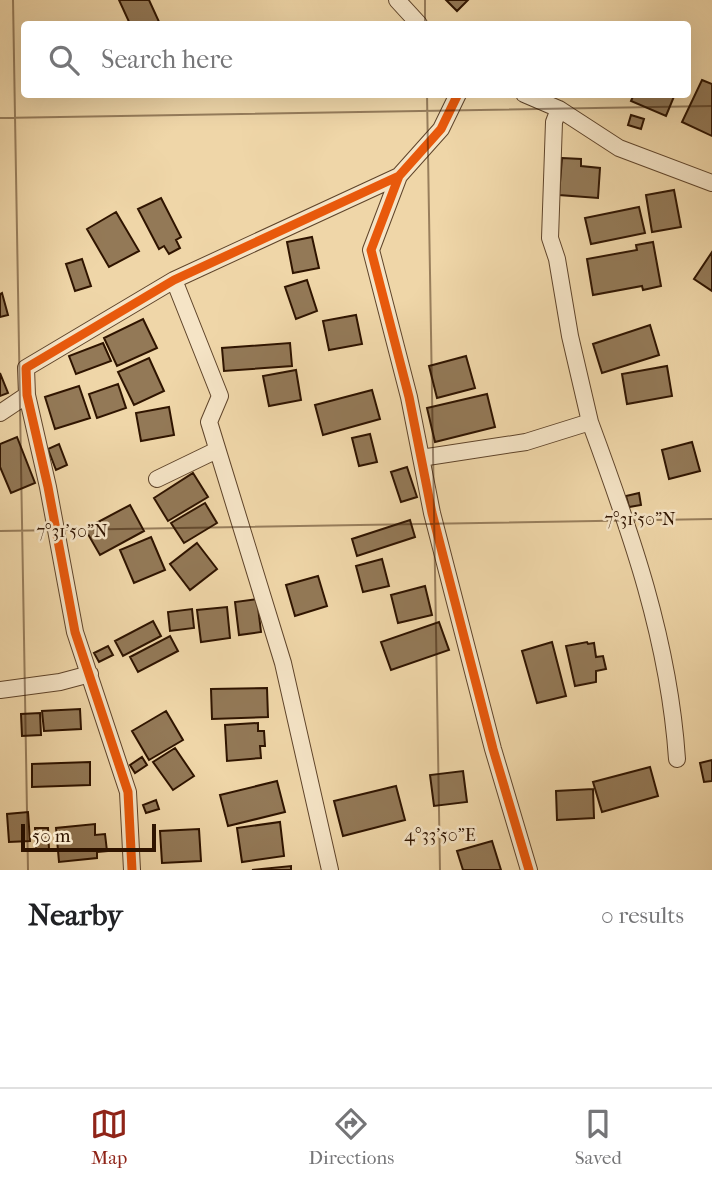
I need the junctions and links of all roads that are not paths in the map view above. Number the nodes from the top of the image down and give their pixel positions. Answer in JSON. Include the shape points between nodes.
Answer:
{"nodes":[{"id":1,"x":397,"y":0,"type":"edge"},
{"id":2,"x":416,"y":21,"type":"edge"},
{"id":3,"x":456,"y":98,"type":"edge"},
{"id":4,"x":533,"y":98,"type":"edge"},
{"id":5,"x":559,"y":109,"type":"junction"},
{"id":6,"x":399,"y":176,"type":"junction"},
{"id":7,"x":712,"y":183,"type":"edge"},
{"id":8,"x":174,"y":280,"type":"junction"},
{"id":9,"x":27,"y":395,"type":"junction"},
{"id":10,"x":0,"y":413,"type":"edge"},
{"id":11,"x":590,"y":422,"type":"junction"},
{"id":12,"x":217,"y":450,"type":"junction"},
{"id":13,"x":421,"y":458,"type":"junction"},
{"id":14,"x":157,"y":479,"type":"dead end"},
{"id":15,"x":90,"y":674,"type":"junction"},
{"id":16,"x":0,"y":690,"type":"edge"},
{"id":17,"x":677,"y":759,"type":"dead end"},
{"id":18,"x":132,"y":870,"type":"edge"},
{"id":19,"x":330,"y":870,"type":"edge"},
{"id":20,"x":529,"y":870,"type":"edge"}],
"edges":[{"from":1,"to":2,"type":"street"},
{"from":3,"to":6,"type":"street","via":[[441,129]]},
{"from":4,"to":5,"type":"street"},
{"from":5,"to":7,"type":"street","via":[[619,148]]},
{"from":5,"to":11,"type":"street","via":[[554,122],[550,238]]},
{"from":6,"to":8,"type":"street"},
{"from":6,"to":13,"type":"street","via":[[370,250]]},
{"from":8,"to":9,"type":"street","via":[[26,368]]},
{"from":8,"to":12,"type":"street","via":[[220,396],[209,422]]},
{"from":9,"to":10,"type":"street"},
{"from":9,"to":15,"type":"street","via":[[75,632]]},
{"from":11,"to":13,"type":"street","via":[[526,442]]},
{"from":11,"to":17,"type":"street","via":[[649,592]]},
{"from":12,"to":14,"type":"street"},
{"from":12,"to":19,"type":"street","via":[[283,663]]},
{"from":13,"to":20,"type":"street","via":[[493,749]]},
{"from":15,"to":16,"type":"street"},
{"from":15,"to":18,"type":"street","via":[[128,792]]}]}
